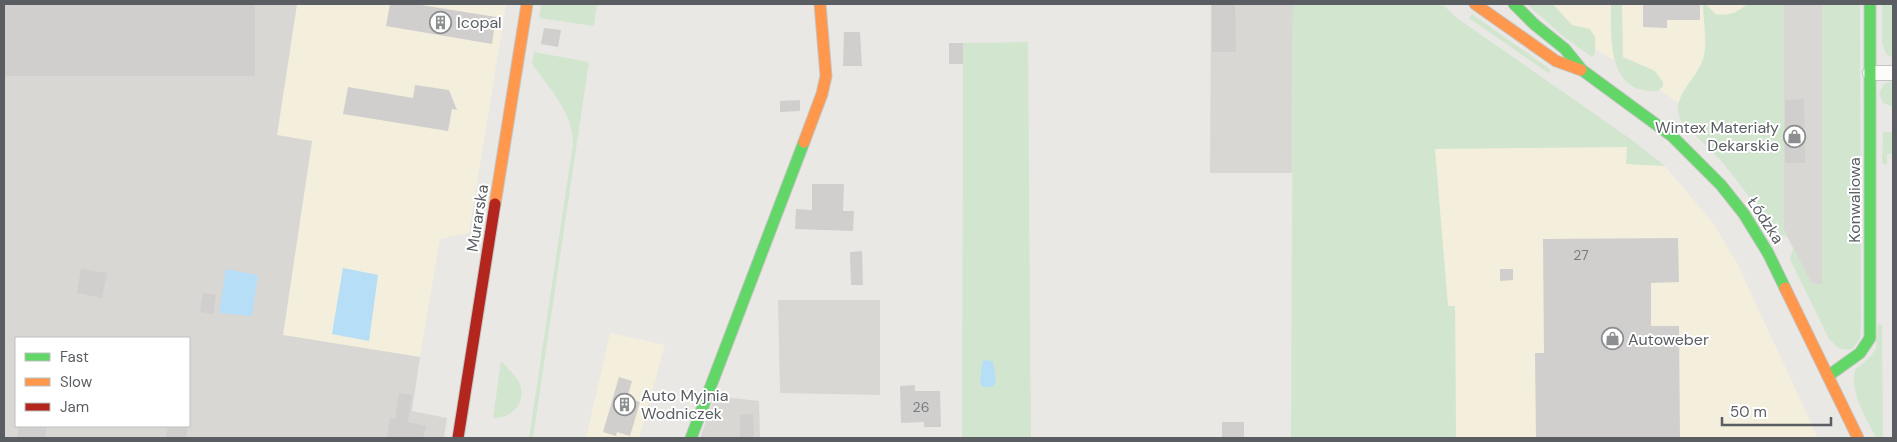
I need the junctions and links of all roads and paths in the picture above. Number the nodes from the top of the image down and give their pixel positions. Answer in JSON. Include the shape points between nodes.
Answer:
{"nodes":[{"id":1,"x":527,"y":4,"type":"edge"},
{"id":2,"x":820,"y":4,"type":"edge"},
{"id":3,"x":1475,"y":4,"type":"edge"},
{"id":4,"x":1514,"y":4,"type":"edge"},
{"id":5,"x":1870,"y":4,"type":"edge"},
{"id":6,"x":1582,"y":70,"type":"junction"},
{"id":7,"x":1870,"y":73,"type":"junction"},
{"id":8,"x":1893,"y":73,"type":"edge"},
{"id":9,"x":1828,"y":376,"type":"junction"},
{"id":10,"x":458,"y":438,"type":"edge"},
{"id":11,"x":691,"y":438,"type":"edge"},
{"id":12,"x":1858,"y":438,"type":"edge"}],
"edges":[{"from":1,"to":10,"type":"street","name":"Murarska"},
{"from":2,"to":11,"type":"street","via":[[826,76],[822,94]]},
{"from":3,"to":6,"type":"street","name":"Łódzka","via":[[1556,61]]},
{"from":4,"to":6,"type":"street","name":"Łódzka","via":[[1565,48]]},
{"from":5,"to":7,"type":"street","name":"Konwaliowa"},
{"from":6,"to":9,"type":"street","name":"Łódzka","via":[[1665,130],[1721,185],[1764,246]]},
{"from":7,"to":8,"type":"street"},
{"from":7,"to":9,"type":"street","name":"Konwaliowa","via":[[1870,338],[1860,353]]},
{"from":9,"to":12,"type":"street","name":"Łódzka"}]}
